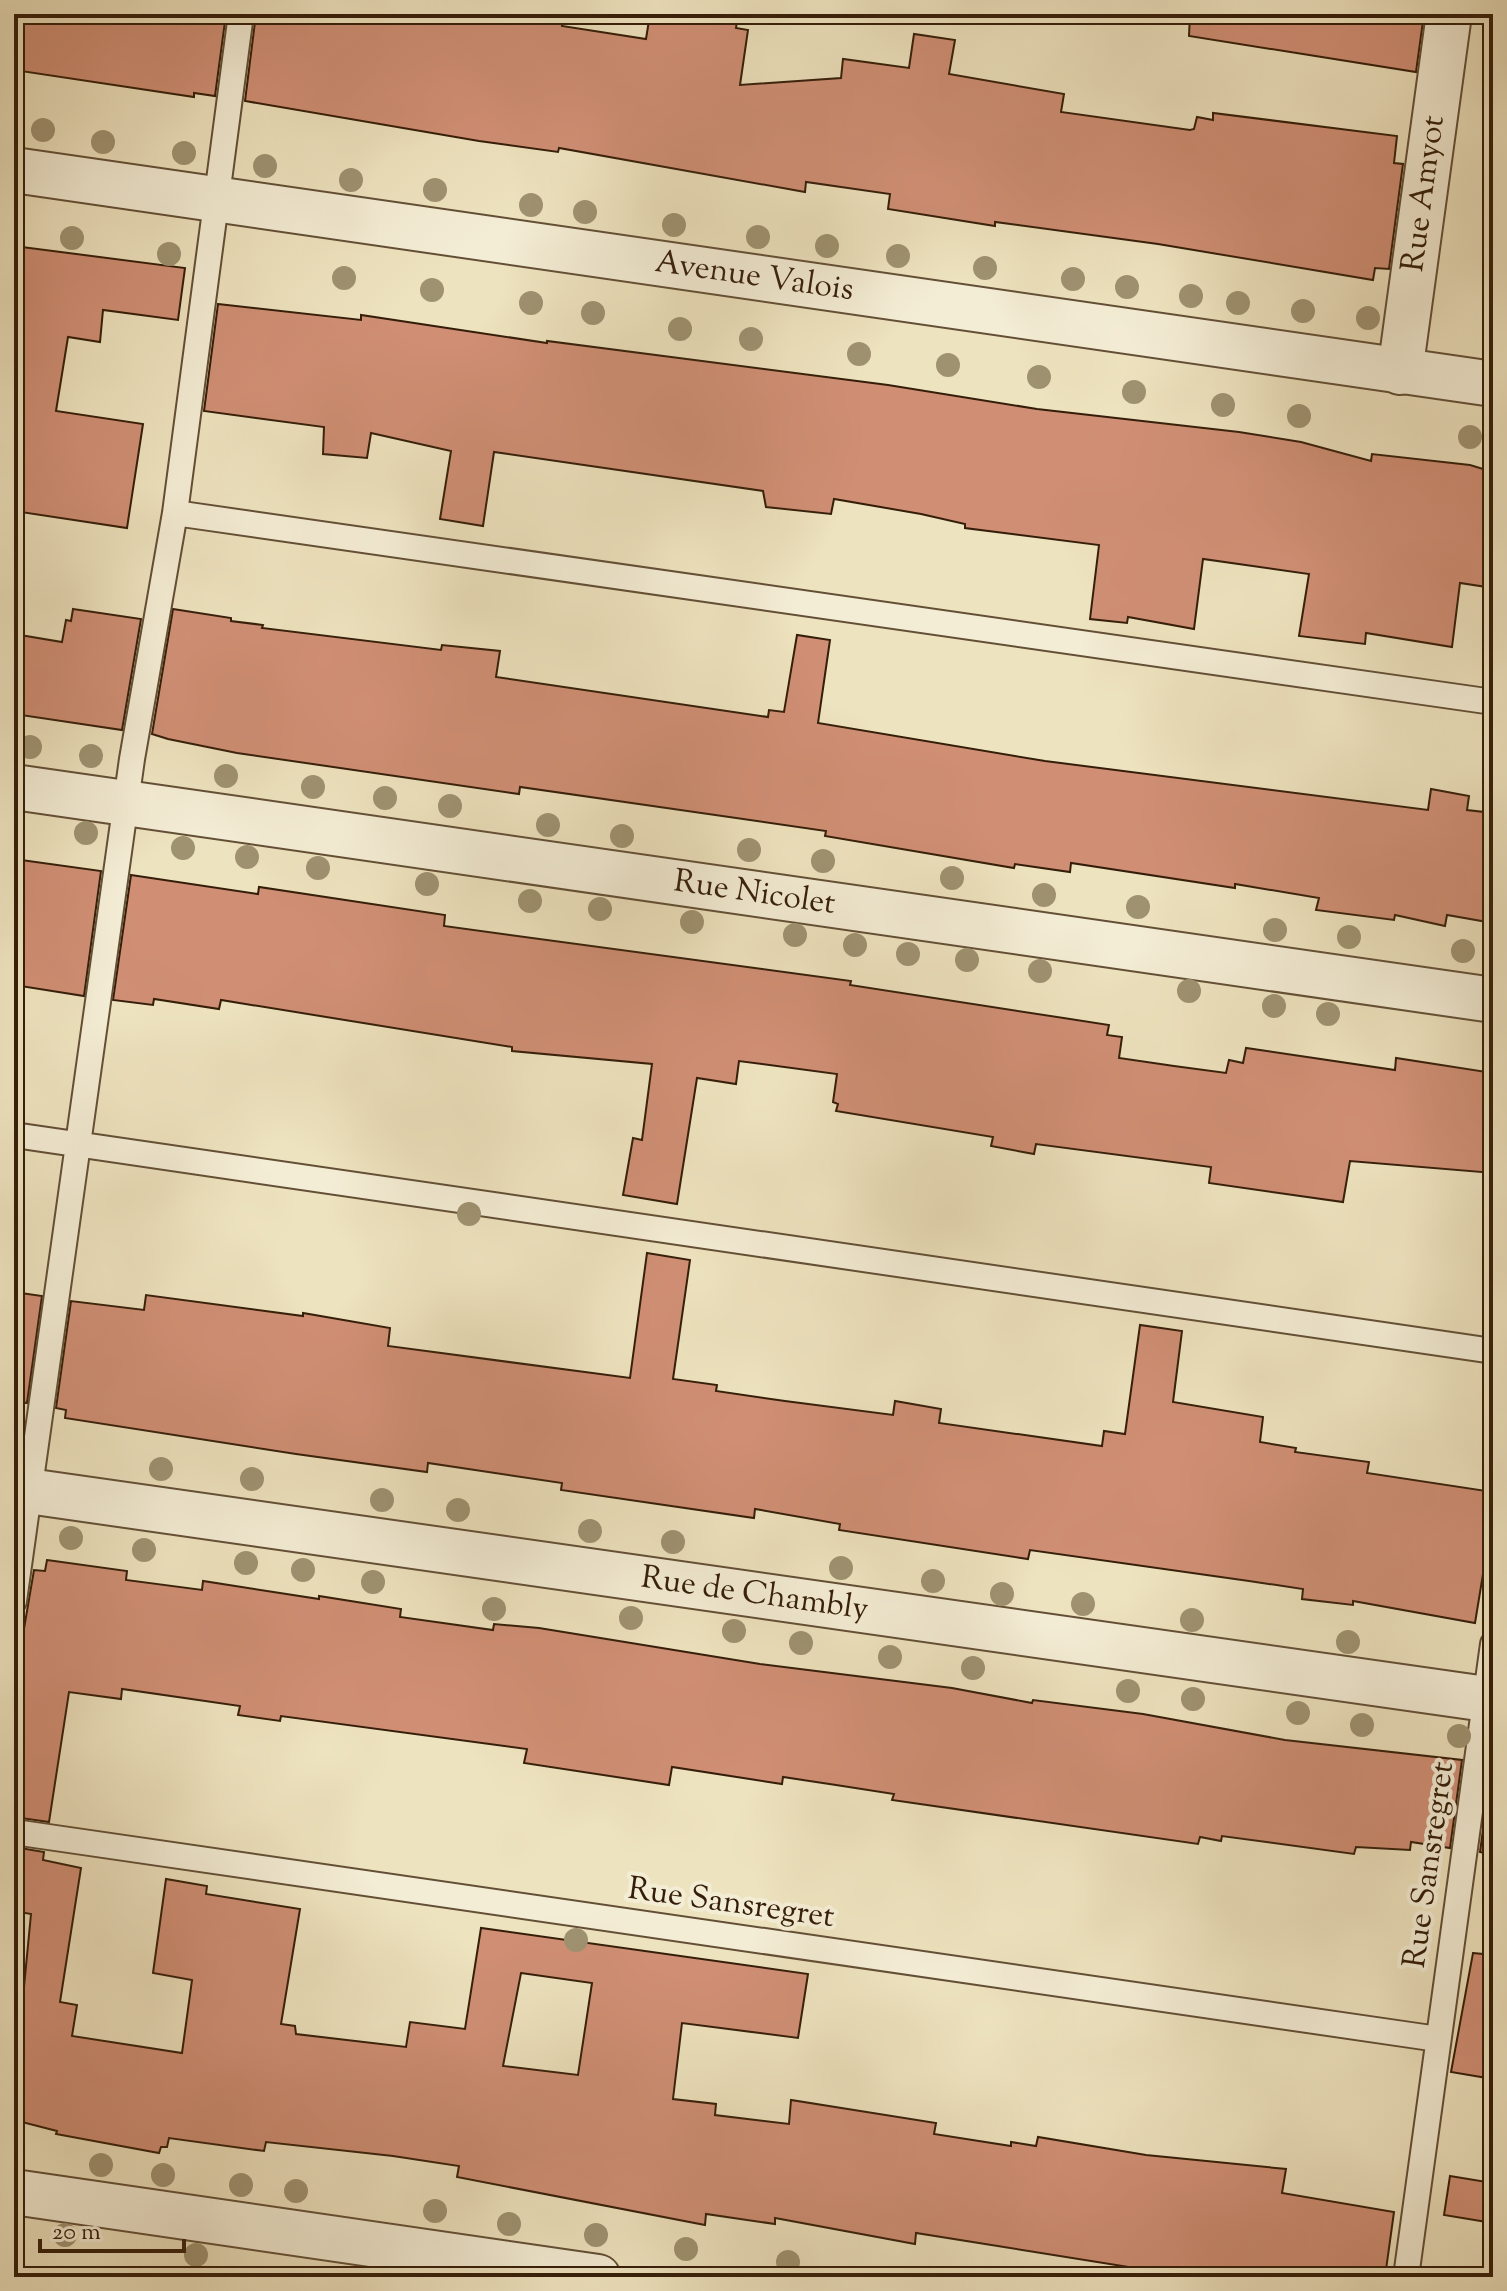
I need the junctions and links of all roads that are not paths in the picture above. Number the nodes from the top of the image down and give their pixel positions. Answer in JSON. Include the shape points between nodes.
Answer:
{"nodes":[{"id":1,"x":241,"y":14,"type":"edge"},
{"id":2,"x":1449,"y":14,"type":"edge"},
{"id":3,"x":14,"y":170,"type":"edge"},
{"id":4,"x":217,"y":202,"type":"junction"},
{"id":5,"x":1400,"y":372,"type":"junction"},
{"id":6,"x":1493,"y":384,"type":"edge"},
{"id":7,"x":175,"y":513,"type":"junction"},
{"id":8,"x":1493,"y":702,"type":"edge"},
{"id":9,"x":14,"y":787,"type":"edge"},
{"id":10,"x":126,"y":803,"type":"junction"},
{"id":11,"x":1493,"y":1000,"type":"edge"},
{"id":12,"x":14,"y":1135,"type":"edge"},
{"id":13,"x":80,"y":1147,"type":"junction"},
{"id":14,"x":1493,"y":1351,"type":"edge"},
{"id":15,"x":21,"y":1490,"type":"edge"},
{"id":16,"x":14,"y":1601,"type":"edge"},
{"id":17,"x":1493,"y":1644,"type":"edge"},
{"id":18,"x":1489,"y":1700,"type":"edge"},
{"id":19,"x":14,"y":1832,"type":"edge"},
{"id":20,"x":1438,"y":2039,"type":"junction"},
{"id":21,"x":14,"y":2192,"type":"edge"},
{"id":22,"x":598,"y":2277,"type":"edge"},
{"id":23,"x":1406,"y":2277,"type":"edge"}],
"edges":[{"from":1,"to":4,"type":"lane"},
{"from":2,"to":5,"type":"street","name":"Rue Amyot"},
{"from":3,"to":4,"type":"street","name":"Avenue Valois"},
{"from":4,"to":5,"type":"street","name":"Avenue Valois"},
{"from":4,"to":7,"type":"lane"},
{"from":5,"to":6,"type":"street","name":"Avenue Valois"},
{"from":7,"to":8,"type":"lane"},
{"from":7,"to":10,"type":"lane"},
{"from":9,"to":10,"type":"street","name":"Rue Nicolet"},
{"from":10,"to":11,"type":"street","name":"Rue Nicolet"},
{"from":10,"to":13,"type":"lane"},
{"from":12,"to":13,"type":"lane"},
{"from":13,"to":14,"type":"lane"},
{"from":13,"to":15,"type":"lane"},
{"from":15,"to":16,"type":"lane"},
{"from":15,"to":18,"type":"street","name":"Rue de Chambly"},
{"from":17,"to":18,"type":"lane","name":"Rue Sansregret"},
{"from":18,"to":20,"type":"lane","name":"Rue Sansregret"},
{"from":19,"to":20,"type":"lane","name":"Rue Sansregret"},
{"from":20,"to":23,"type":"lane","name":"Rue Sansregret"},
{"from":21,"to":22,"type":"street"}]}
